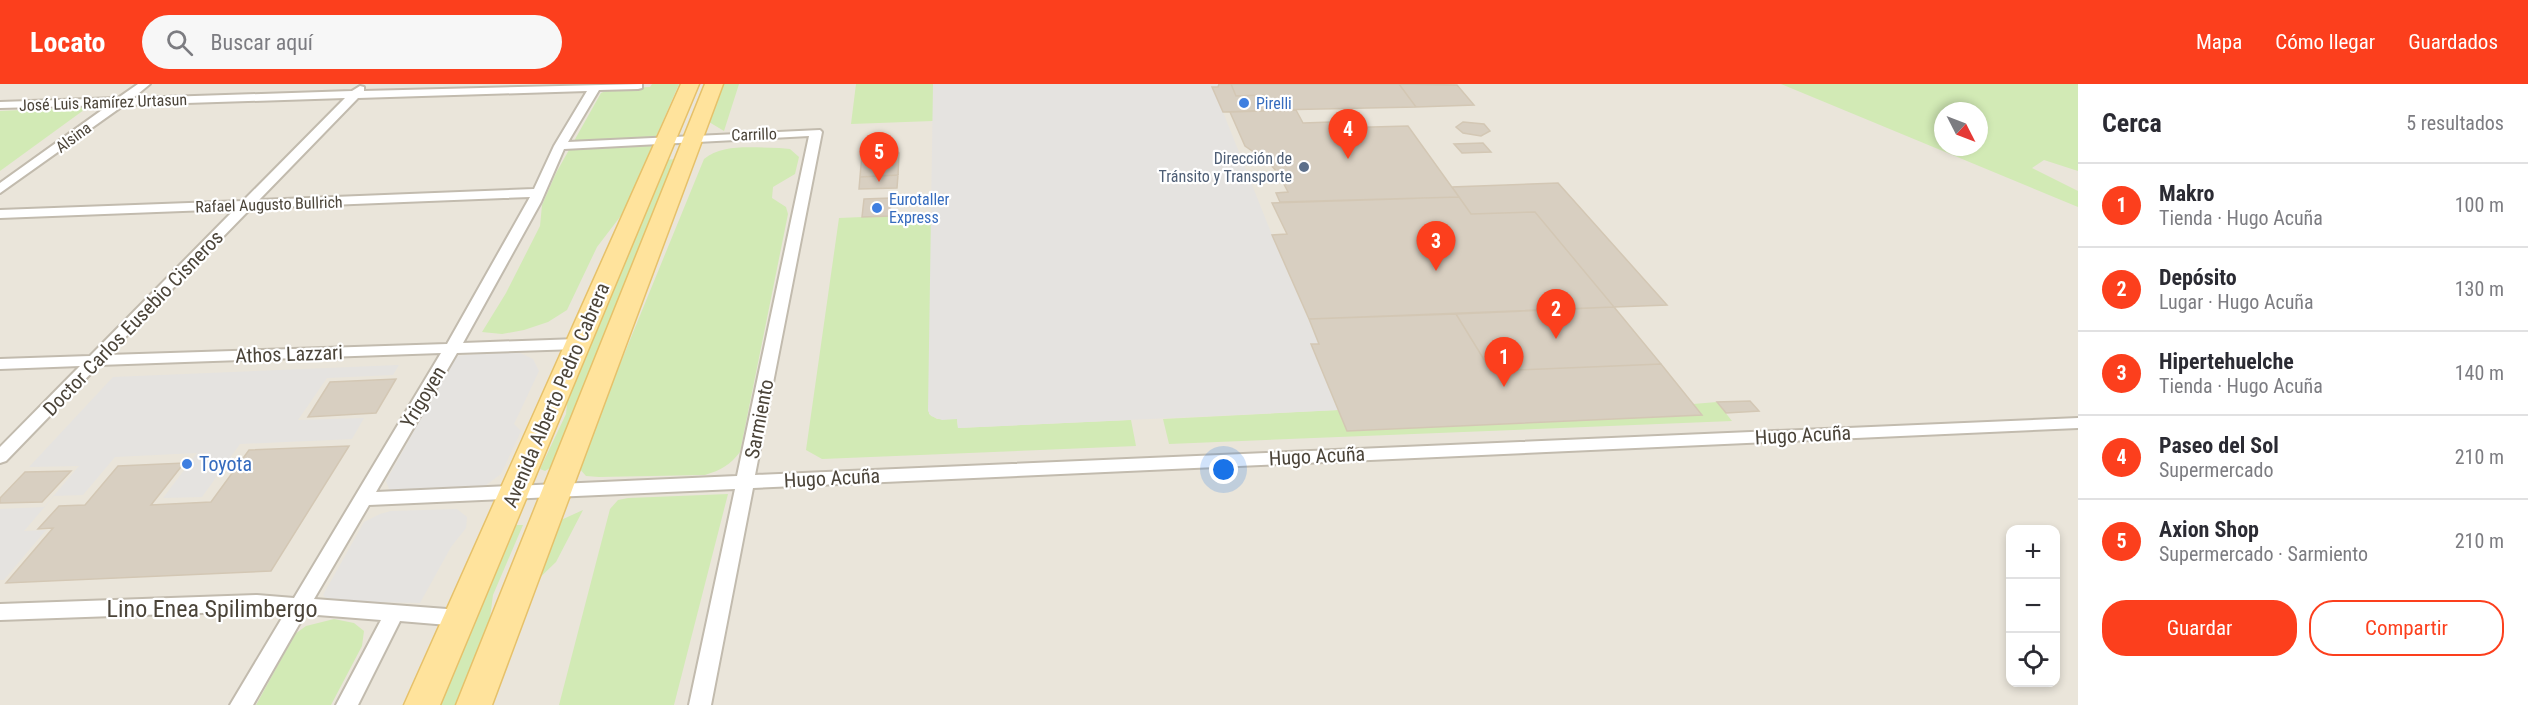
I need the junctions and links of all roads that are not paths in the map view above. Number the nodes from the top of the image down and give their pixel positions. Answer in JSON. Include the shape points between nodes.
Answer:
{"nodes":[{"id":1,"x":145,"y":84,"type":"edge"},
{"id":2,"x":690,"y":84,"type":"edge"},
{"id":3,"x":714,"y":84,"type":"edge"},
{"id":4,"x":596,"y":86,"type":"edge"},
{"id":5,"x":638,"y":86,"type":"dead end"},
{"id":6,"x":361,"y":89,"type":"edge"},
{"id":7,"x":123,"y":101,"type":"junction"},
{"id":8,"x":0,"y":105,"type":"edge"},
{"id":9,"x":815,"y":137,"type":"joint"},
{"id":10,"x":666,"y":140,"type":"junction"},
{"id":11,"x":692,"y":140,"type":"junction"},
{"id":12,"x":560,"y":146,"type":"junction"},
{"id":13,"x":0,"y":189,"type":"edge"},
{"id":14,"x":537,"y":193,"type":"junction"},
{"id":15,"x":249,"y":205,"type":"junction"},
{"id":16,"x":0,"y":214,"type":"edge"},
{"id":17,"x":578,"y":344,"type":"junction"},
{"id":18,"x":453,"y":347,"type":"junction"},
{"id":19,"x":97,"y":361,"type":"junction"},
{"id":20,"x":0,"y":364,"type":"edge"},
{"id":21,"x":2078,"y":423,"type":"edge"},
{"id":22,"x":0,"y":457,"type":"edge"},
{"id":23,"x":747,"y":482,"type":"junction"},
{"id":24,"x":557,"y":490,"type":"junction"},
{"id":25,"x":514,"y":492,"type":"junction"},
{"id":26,"x":362,"y":499,"type":"junction"},
{"id":27,"x":299,"y":606,"type":"junction"},
{"id":28,"x":0,"y":612,"type":"edge"},
{"id":29,"x":394,"y":614,"type":"junction"},
{"id":30,"x":459,"y":618,"type":"junction"},
{"id":31,"x":241,"y":705,"type":"edge"},
{"id":32,"x":347,"y":705,"type":"edge"},
{"id":33,"x":422,"y":705,"type":"edge"},
{"id":34,"x":474,"y":705,"type":"edge"},
{"id":35,"x":700,"y":705,"type":"edge"}],
"edges":[{"from":1,"to":7,"type":"street","name":"Alsina"},
{"from":2,"to":10,"type":"main road","name":"Avenida Alberto Pedro Cabrera"},
{"from":3,"to":11,"type":"main road","name":"Avenida Alberto Pedro Cabrera"},
{"from":4,"to":5,"type":"street","name":"José Luis Ramírez Urtasun"},
{"from":4,"to":6,"type":"street","name":"José Luis Ramírez Urtasun"},
{"from":4,"to":12,"type":"street","name":"Yrigoyen"},
{"from":6,"to":7,"type":"street","name":"José Luis Ramírez Urtasun"},
{"from":6,"to":15,"type":"street","name":"Doctor Carlos Eusebio Cisneros"},
{"from":7,"to":8,"type":"street","name":"José Luis Ramírez Urtasun"},
{"from":7,"to":13,"type":"street","name":"Alsina"},
{"from":9,"to":11,"type":"street","name":"Carrillo","via":[[723,145]]},
{"from":9,"to":23,"type":"street","name":"Sarmiento"},
{"from":10,"to":11,"type":"street","name":"Carrillo"},
{"from":10,"to":12,"type":"street","name":"Carrillo"},
{"from":10,"to":17,"type":"main road","name":"Avenida Alberto Pedro Cabrera"},
{"from":11,"to":24,"type":"main road","name":"Avenida Alberto Pedro Cabrera"},
{"from":12,"to":14,"type":"street","name":"Yrigoyen"},
{"from":14,"to":15,"type":"street","name":"Rafael Augusto Bullrich"},
{"from":14,"to":18,"type":"street","name":"Yrigoyen"},
{"from":15,"to":16,"type":"street","name":"Rafael Augusto Bullrich"},
{"from":15,"to":19,"type":"street","name":"Doctor Carlos Eusebio Cisneros"},
{"from":17,"to":18,"type":"street","name":"Athos Lazzari"},
{"from":17,"to":25,"type":"main road","name":"Avenida Alberto Pedro Cabrera"},
{"from":18,"to":19,"type":"street","name":"Athos Lazzari"},
{"from":18,"to":26,"type":"street","name":"Yrigoyen"},
{"from":19,"to":20,"type":"street","name":"Athos Lazzari"},
{"from":19,"to":22,"type":"street","name":"Doctor Carlos Eusebio Cisneros"},
{"from":21,"to":23,"type":"street","name":"Hugo Acuña"},
{"from":23,"to":24,"type":"street","name":"Hugo Acuña"},
{"from":23,"to":35,"type":"street","name":"Sarmiento"},
{"from":24,"to":25,"type":"street"},
{"from":24,"to":34,"type":"main road","name":"Avenida Alberto Pedro Cabrera"},
{"from":25,"to":26,"type":"street"},
{"from":25,"to":30,"type":"main road","name":"Avenida Alberto Pedro Cabrera"},
{"from":26,"to":27,"type":"street","name":"Yrigoyen"},
{"from":27,"to":28,"type":"street","name":"Lino Enea Spilimbergo","via":[[257,603]]},
{"from":27,"to":29,"type":"street","name":"Lino Enea Spilimbergo"},
{"from":27,"to":31,"type":"street","name":"Yrigoyen"},
{"from":29,"to":30,"type":"street","name":"Lino Enea Spilimbergo"},
{"from":29,"to":32,"type":"street"},
{"from":30,"to":33,"type":"main road","name":"Avenida Alberto Pedro Cabrera"}]}
